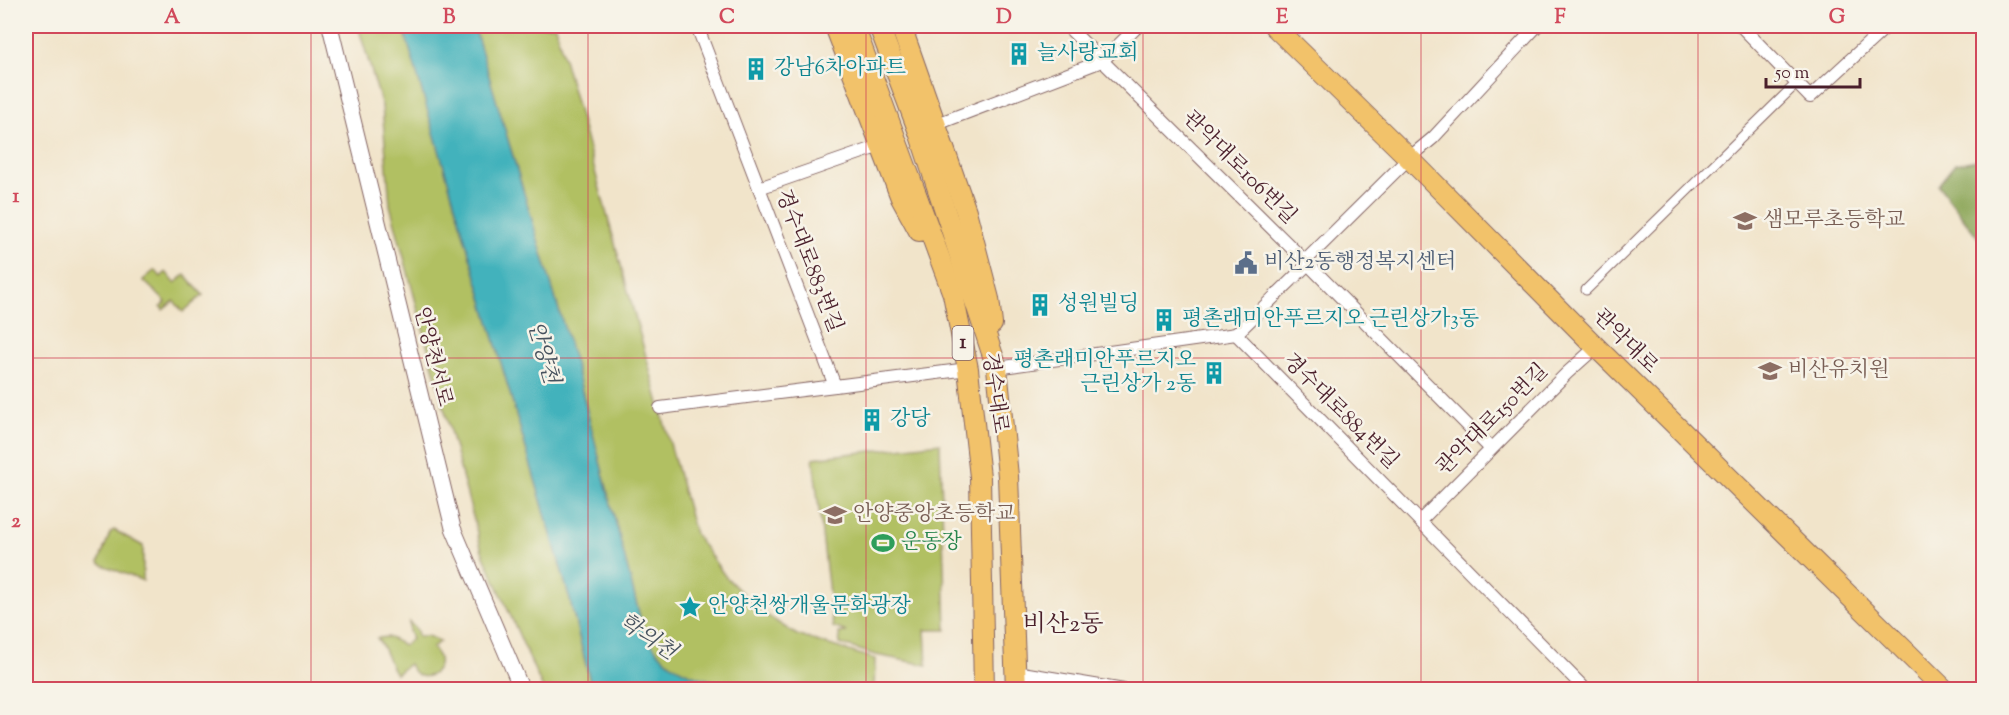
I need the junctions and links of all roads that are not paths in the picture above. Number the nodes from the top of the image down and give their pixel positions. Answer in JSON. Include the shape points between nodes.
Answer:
{"nodes":[{"id":1,"x":330,"y":26,"type":"edge"},
{"id":2,"x":697,"y":26,"type":"edge"},
{"id":3,"x":835,"y":26,"type":"edge"},
{"id":4,"x":854,"y":26,"type":"edge"},
{"id":5,"x":879,"y":26,"type":"edge"},
{"id":6,"x":901,"y":26,"type":"edge"},
{"id":7,"x":1067,"y":26,"type":"edge"},
{"id":8,"x":1138,"y":26,"type":"edge"},
{"id":9,"x":1275,"y":26,"type":"edge"},
{"id":10,"x":1538,"y":26,"type":"edge"},
{"id":11,"x":1741,"y":26,"type":"edge"},
{"id":12,"x":1887,"y":26,"type":"edge"},
{"id":13,"x":1102,"y":61,"type":"junction"},
{"id":14,"x":1797,"y":83,"type":"junction"},
{"id":15,"x":937,"y":124,"type":"junction"},
{"id":16,"x":880,"y":146,"type":"junction"},
{"id":17,"x":1409,"y":158,"type":"junction"},
{"id":18,"x":759,"y":188,"type":"junction"},
{"id":19,"x":1307,"y":263,"type":"junction"},
{"id":20,"x":1586,"y":290,"type":"dead end"},
{"id":21,"x":953,"y":294,"type":"junction"},
{"id":22,"x":1236,"y":334,"type":"junction"},
{"id":23,"x":1596,"y":347,"type":"junction"},
{"id":24,"x":969,"y":369,"type":"junction"},
{"id":25,"x":997,"y":369,"type":"junction"},
{"id":26,"x":836,"y":386,"type":"junction"},
{"id":27,"x":660,"y":408,"type":"dead end"},
{"id":28,"x":1491,"y":449,"type":"junction"},
{"id":29,"x":1420,"y":522,"type":"junction"},
{"id":30,"x":1016,"y":681,"type":"edge"},
{"id":31,"x":984,"y":683,"type":"edge"},
{"id":32,"x":522,"y":690,"type":"edge"},
{"id":33,"x":1124,"y":690,"type":"edge"},
{"id":34,"x":1586,"y":690,"type":"edge"},
{"id":35,"x":1945,"y":690,"type":"edge"}],
"edges":[{"from":1,"to":32,"type":"street","name":"안양천서로","via":[[453,528]]},
{"from":2,"to":18,"type":"street","name":"경수대로883번길"},
{"from":3,"to":16,"type":"main road"},
{"from":4,"to":21,"type":"main road","name":"경수대로","number":"1"},
{"from":5,"to":25,"type":"main road","name":"경수대로","number":"1","via":[[919,132]]},
{"from":6,"to":15,"type":"main road"},
{"from":7,"to":13,"type":"street","name":"관악대로106번길"},
{"from":8,"to":13,"type":"street"},
{"from":9,"to":17,"type":"main road","name":"관악대로"},
{"from":10,"to":17,"type":"street","via":[[1433,138]]},
{"from":11,"to":14,"type":"street"},
{"from":12,"to":14,"type":"street","via":[[1810,97]]},
{"from":13,"to":15,"type":"street"},
{"from":13,"to":19,"type":"street","name":"관악대로106번길"},
{"from":14,"to":20,"type":"street"},
{"from":15,"to":25,"type":"main road","via":[[966,211],[989,299]]},
{"from":16,"to":18,"type":"street"},
{"from":16,"to":21,"type":"main road","via":[[901,198]]},
{"from":17,"to":19,"type":"street"},
{"from":17,"to":23,"type":"main road","name":"관악대로"},
{"from":18,"to":26,"type":"street","name":"경수대로883번길"},
{"from":19,"to":22,"type":"street"},
{"from":19,"to":28,"type":"street","name":"관악대로106번길"},
{"from":21,"to":24,"type":"main road","name":"경수대로","number":"1"},
{"from":22,"to":25,"type":"street"},
{"from":22,"to":29,"type":"street","name":"경수대로884번길"},
{"from":23,"to":28,"type":"street","name":"관악대로150번길"},
{"from":23,"to":35,"type":"main road","name":"관악대로"},
{"from":24,"to":26,"type":"street"},
{"from":24,"to":31,"type":"main road","name":"경수대로","number":"1","via":[[980,477]]},
{"from":25,"to":30,"type":"main road","name":"경수대로","number":"1","via":[[1008,476]]},
{"from":26,"to":27,"type":"street"},
{"from":28,"to":29,"type":"street","name":"관악대로150번길"},
{"from":29,"to":34,"type":"street","name":"경수대로884번길"},
{"from":30,"to":33,"type":"street"}]}
